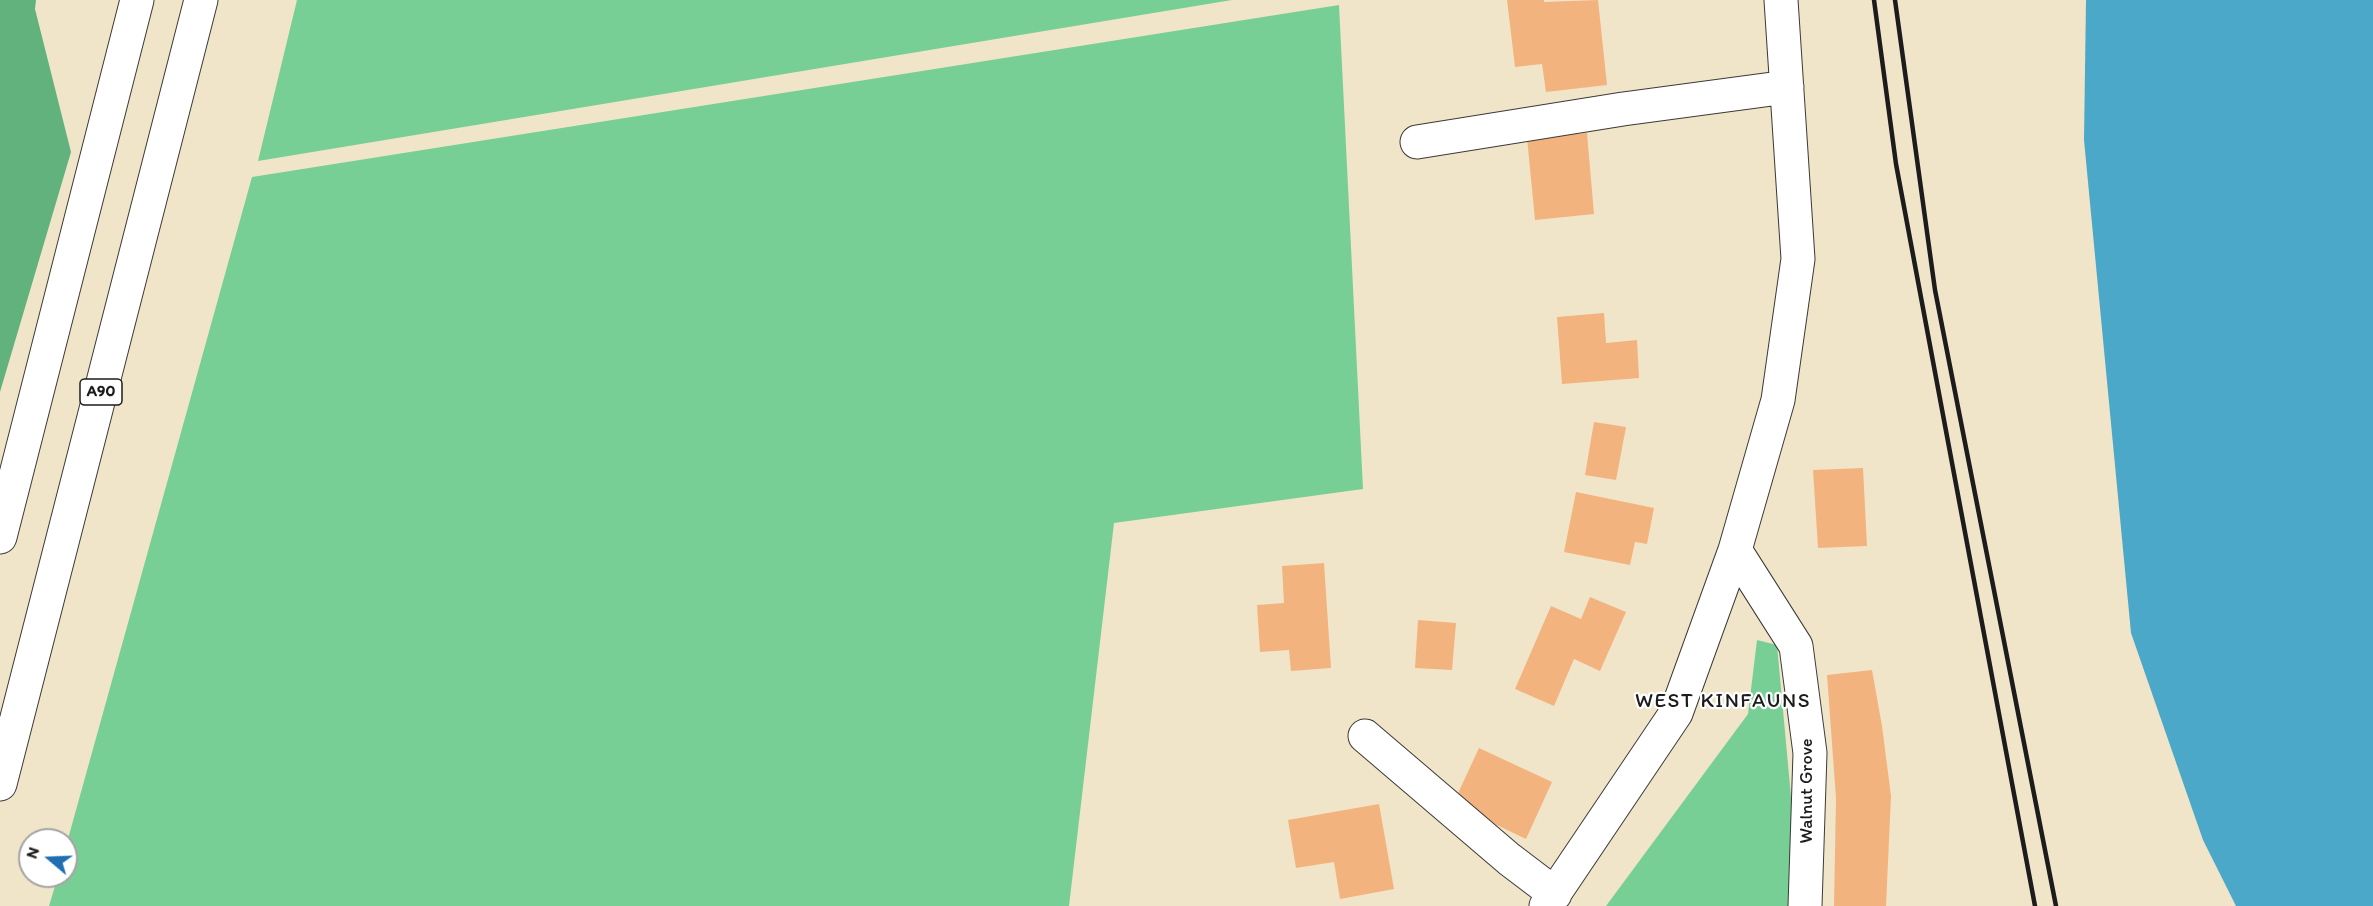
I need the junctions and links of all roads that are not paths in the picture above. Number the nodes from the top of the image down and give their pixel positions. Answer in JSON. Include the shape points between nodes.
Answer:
{"nodes":[{"id":1,"x":137,"y":0,"type":"edge"},
{"id":2,"x":201,"y":0,"type":"edge"},
{"id":3,"x":1781,"y":0,"type":"edge"},
{"id":4,"x":1787,"y":87,"type":"junction"},
{"id":5,"x":1417,"y":142,"type":"dead end"},
{"id":6,"x":0,"y":537,"type":"edge"},
{"id":7,"x":1735,"y":550,"type":"junction"},
{"id":8,"x":1365,"y":736,"type":"dead end"},
{"id":9,"x":0,"y":784,"type":"edge"},
{"id":10,"x":1550,"y":900,"type":"edge"},
{"id":11,"x":1805,"y":906,"type":"edge"}],
"edges":[{"from":1,"to":6,"type":"main road"},
{"from":2,"to":9,"type":"main road","number":"A90"},
{"from":3,"to":4,"type":"main road"},
{"from":4,"to":5,"type":"main road"},
{"from":4,"to":7,"type":"main road","via":[[1798,259],[1779,400]]},
{"from":7,"to":10,"type":"main road","via":[[1676,713]]},
{"from":7,"to":11,"type":"main road","name":"Walnut Grove","via":[[1796,646],[1810,753]]},
{"from":8,"to":10,"type":"main road","via":[[1509,859]]}]}
